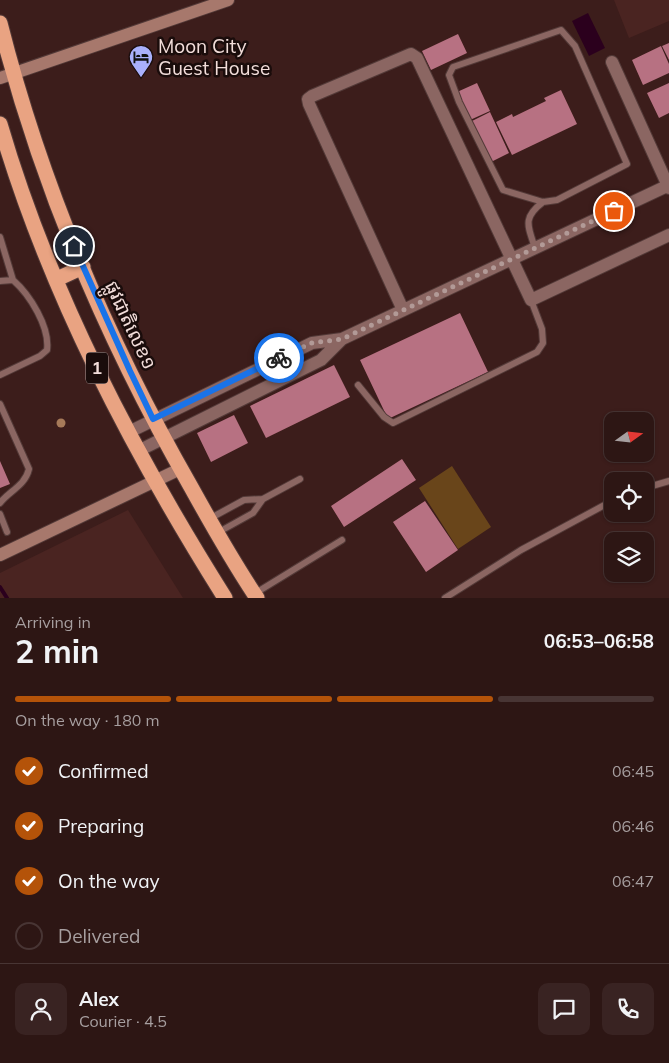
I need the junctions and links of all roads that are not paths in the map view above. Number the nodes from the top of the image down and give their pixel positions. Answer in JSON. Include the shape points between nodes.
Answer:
{"nodes":[{"id":1,"x":228,"y":0,"type":"edge"},
{"id":2,"x":0,"y":23,"type":"edge"},
{"id":3,"x":612,"y":62,"type":"dead end"},
{"id":4,"x":15,"y":73,"type":"junction"},
{"id":5,"x":0,"y":78,"type":"edge"},
{"id":6,"x":0,"y":124,"type":"edge"},
{"id":7,"x":669,"y":186,"type":"edge"},
{"id":8,"x":543,"y":202,"type":"junction"},
{"id":9,"x":669,"y":235,"type":"edge"},
{"id":10,"x":0,"y":237,"type":"edge"},
{"id":11,"x":535,"y":248,"type":"junction"},
{"id":12,"x":511,"y":260,"type":"junction"},
{"id":13,"x":83,"y":267,"type":"junction"},
{"id":14,"x":57,"y":279,"type":"junction"},
{"id":15,"x":12,"y":280,"type":"junction"},
{"id":16,"x":0,"y":281,"type":"edge"},
{"id":17,"x":531,"y":300,"type":"junction"},
{"id":18,"x":403,"y":310,"type":"junction"},
{"id":19,"x":342,"y":339,"type":"junction"},
{"id":20,"x":0,"y":375,"type":"edge"},
{"id":21,"x":358,"y":385,"type":"dead end"},
{"id":22,"x":0,"y":404,"type":"edge"},
{"id":23,"x":153,"y":419,"type":"junction"},
{"id":24,"x":128,"y":432,"type":"junction"},
{"id":25,"x":163,"y":437,"type":"junction"},
{"id":26,"x":138,"y":451,"type":"junction"},
{"id":27,"x":180,"y":469,"type":"junction"},
{"id":28,"x":300,"y":479,"type":"dead end"},
{"id":29,"x":669,"y":480,"type":"edge"},
{"id":30,"x":155,"y":482,"type":"junction"},
{"id":31,"x":654,"y":485,"type":"edge"},
{"id":32,"x":263,"y":499,"type":"junction"},
{"id":33,"x":0,"y":503,"type":"edge"},
{"id":34,"x":604,"y":505,"type":"edge"},
{"id":35,"x":0,"y":514,"type":"edge"},
{"id":36,"x":209,"y":519,"type":"junction"},
{"id":37,"x":7,"y":532,"type":"dead end"},
{"id":38,"x":217,"y":534,"type":"junction"},
{"id":39,"x":342,"y":540,"type":"dead end"},
{"id":40,"x":0,"y":554,"type":"edge"},
{"id":41,"x":253,"y":597,"type":"edge"},
{"id":42,"x":225,"y":598,"type":"edge"},
{"id":43,"x":445,"y":598,"type":"edge"}],
"edges":[{"from":1,"to":4,"type":"street"},
{"from":2,"to":4,"type":"highway","name":"ផ្លូវជាតិលេខ១","number":"1"},
{"from":3,"to":7,"type":"street"},
{"from":4,"to":5,"type":"street"},
{"from":4,"to":13,"type":"highway","name":"ផ្លូវជាតិលេខ១","number":"1","via":[[53,193]]},
{"from":6,"to":14,"type":"highway","number":"1","via":[[26,202]]},
{"from":7,"to":11,"type":"street"},
{"from":8,"to":8,"type":"lane","via":[[557,200],[627,164],[575,46],[561,30],[453,67],[449,75],[503,190]]},
{"from":8,"to":11,"type":"lane","via":[[529,215]]},
{"from":9,"to":17,"type":"street"},
{"from":10,"to":15,"type":"lane"},
{"from":11,"to":12,"type":"street"},
{"from":12,"to":17,"type":"street"},
{"from":12,"to":18,"type":"street"},
{"from":12,"to":18,"type":"street","via":[[414,55],[312,96],[308,99],[309,104]]},
{"from":13,"to":14,"type":"highway"},
{"from":13,"to":23,"type":"highway","name":"ផ្លូវជាតិលេខ១","number":"1"},
{"from":14,"to":24,"type":"highway","number":"1"},
{"from":15,"to":16,"type":"lane"},
{"from":15,"to":20,"type":"lane","via":[[20,286],[38,314],[48,343],[47,350],[40,356]]},
{"from":17,"to":21,"type":"lane","via":[[542,329],[543,343],[537,352],[509,367],[393,423],[384,417]]},
{"from":18,"to":19,"type":"street"},
{"from":19,"to":23,"type":"street","via":[[312,343]]},
{"from":19,"to":25,"type":"street","via":[[320,360]]},
{"from":22,"to":33,"type":"lane","via":[[29,469],[27,477]]},
{"from":23,"to":24,"type":"street"},
{"from":23,"to":25,"type":"highway","name":"ផ្លូវជាតិលេខ១","number":"1"},
{"from":24,"to":26,"type":"highway","number":"1"},
{"from":25,"to":26,"type":"street"},
{"from":25,"to":27,"type":"highway","name":"ផ្លូវជាតិលេខ១","number":"1"},
{"from":26,"to":30,"type":"highway","number":"1"},
{"from":27,"to":30,"type":"street"},
{"from":27,"to":36,"type":"highway","name":"ផ្លូវជាតិលេខ១","number":"1"},
{"from":28,"to":32,"type":"lane"},
{"from":29,"to":31,"type":"lane"},
{"from":30,"to":40,"type":"street"},
{"from":30,"to":42,"type":"highway","number":"1"},
{"from":32,"to":36,"type":"lane","via":[[244,500]]},
{"from":32,"to":38,"type":"lane","via":[[252,513]]},
{"from":34,"to":43,"type":"lane","via":[[521,550]]},
{"from":35,"to":37,"type":"lane"},
{"from":36,"to":38,"type":"highway","name":"ផ្លូវជាតិលេខ១","number":"1"},
{"from":38,"to":41,"type":"highway","name":"ផ្លូវជាតិលេខ១","number":"1"},
{"from":39,"to":41,"type":"lane"}]}
